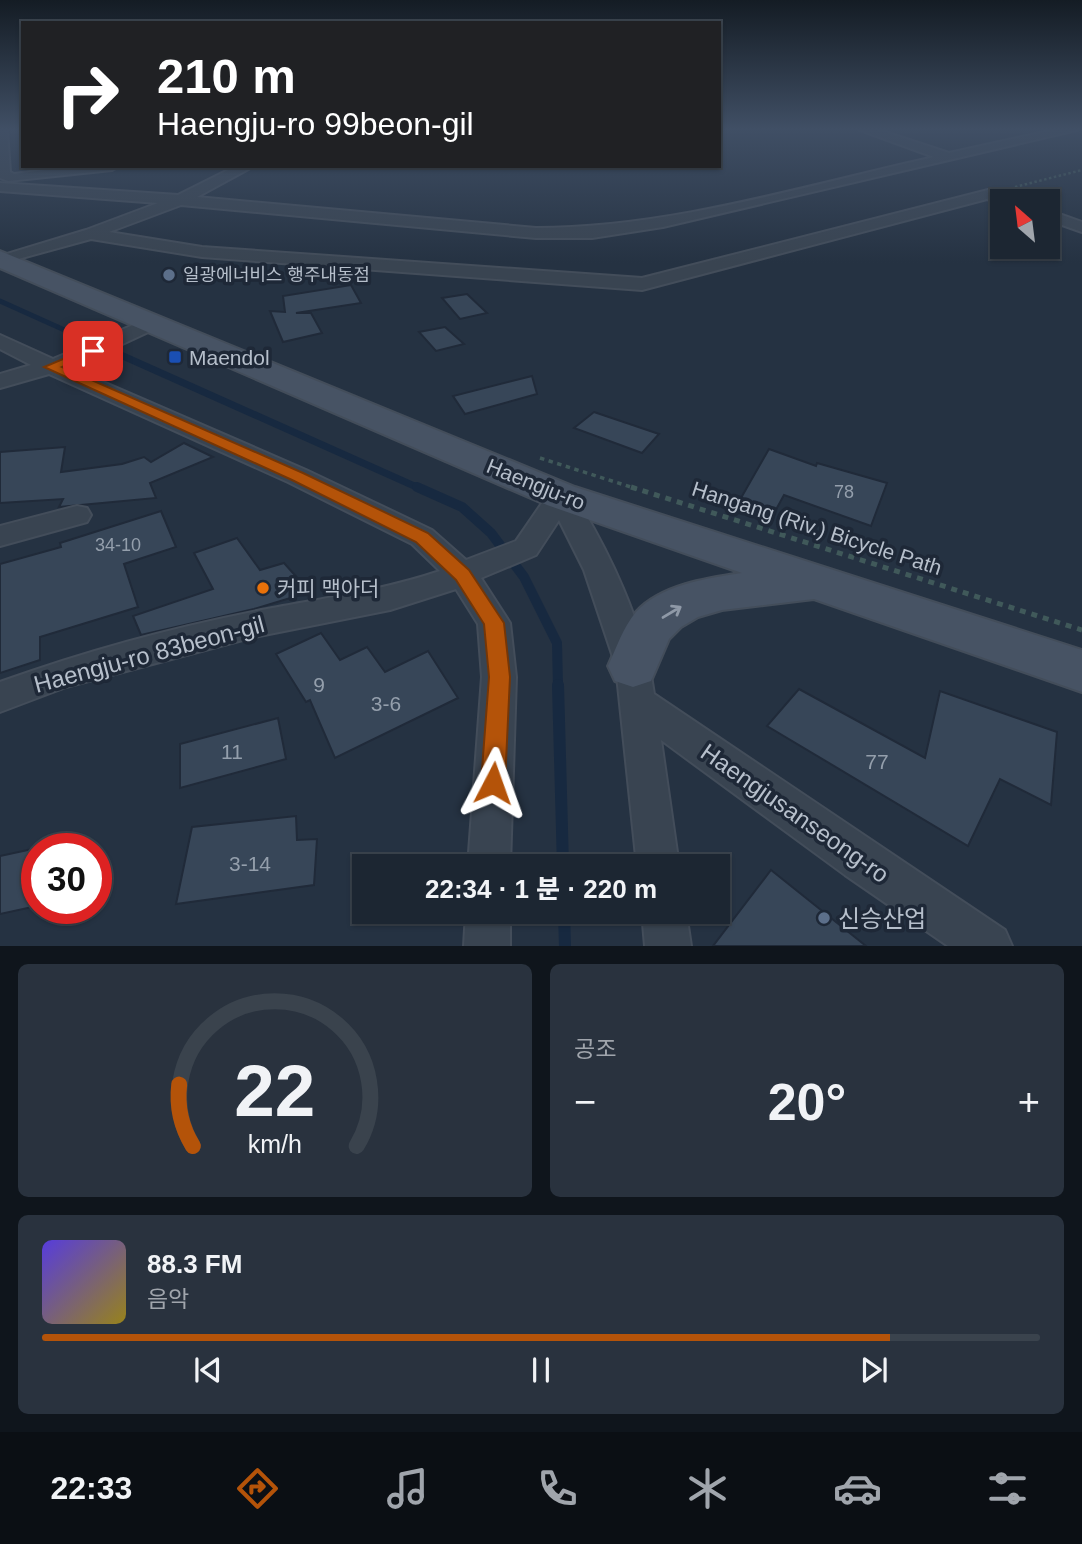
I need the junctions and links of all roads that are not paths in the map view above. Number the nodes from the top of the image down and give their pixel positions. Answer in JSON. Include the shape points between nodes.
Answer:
{"nodes":[{"id":1,"x":3,"y":174,"type":"edge"},
{"id":2,"x":45,"y":174,"type":"edge"},
{"id":3,"x":231,"y":174,"type":"edge"},
{"id":4,"x":878,"y":174,"type":"edge"},
{"id":5,"x":0,"y":187,"type":"edge"},
{"id":6,"x":990,"y":195,"type":"edge"},
{"id":7,"x":180,"y":200,"type":"junction"},
{"id":8,"x":1060,"y":219,"type":"edge"},
{"id":9,"x":1082,"y":227,"type":"edge"},
{"id":10,"x":90,"y":234,"type":"junction"},
{"id":11,"x":2,"y":260,"type":"edge"},
{"id":12,"x":141,"y":328,"type":"junction"},
{"id":13,"x":0,"y":341,"type":"edge"},
{"id":14,"x":62,"y":364,"type":"junction"},
{"id":15,"x":0,"y":381,"type":"edge"},
{"id":16,"x":561,"y":496,"type":"junction"},
{"id":17,"x":77,"y":515,"type":"dead end"},
{"id":18,"x":0,"y":536,"type":"edge"},
{"id":19,"x":463,"y":575,"type":"junction"},
{"id":20,"x":819,"y":583,"type":"junction"},
{"id":21,"x":1082,"y":671,"type":"edge"},
{"id":22,"x":635,"y":684,"type":"junction"},
{"id":23,"x":0,"y":697,"type":"edge"},
{"id":24,"x":490,"y":854,"type":"edge"},
{"id":25,"x":656,"y":854,"type":"edge"},
{"id":26,"x":488,"y":924,"type":"edge"},
{"id":27,"x":665,"y":924,"type":"edge"},
{"id":28,"x":487,"y":946,"type":"edge"},
{"id":29,"x":668,"y":946,"type":"edge"},
{"id":30,"x":989,"y":946,"type":"edge"}],
"edges":[{"from":1,"to":2,"type":"street","via":[[13,178]]},
{"from":3,"to":7,"type":"street"},
{"from":4,"to":7,"type":"street","via":[[663,222],[592,233],[537,233]]},
{"from":5,"to":7,"type":"street"},
{"from":6,"to":10,"type":"street","name":"Haengju-ro","via":[[642,284],[202,252]]},
{"from":7,"to":10,"type":"street"},
{"from":8,"to":9,"type":"street"},
{"from":10,"to":11,"type":"street","name":"Haengju-ro"},
{"from":11,"to":12,"type":"main road","name":"Haengju-ro"},
{"from":12,"to":14,"type":"street"},
{"from":12,"to":16,"type":"main road","name":"Haengju-ro"},
{"from":13,"to":14,"type":"street"},
{"from":14,"to":15,"type":"street"},
{"from":14,"to":19,"type":"street","via":[[422,537]]},
{"from":16,"to":19,"type":"street","name":"Haengju-ro 83beon-gil","via":[[526,548]]},
{"from":16,"to":20,"type":"main road","name":"Haengju-ro"},
{"from":16,"to":22,"type":"street","via":[[599,570]]},
{"from":17,"to":18,"type":"street"},
{"from":19,"to":23,"type":"street","name":"Haengju-ro 83beon-gil","via":[[390,598],[241,627],[62,674]]},
{"from":19,"to":24,"type":"street","via":[[494,623],[499,677]]},
{"from":20,"to":21,"type":"main road","name":"Haengju-ro"},
{"from":22,"to":20,"type":"main road","one_way":true,"via":[[653,625],[674,609],[730,592]]},
{"from":22,"to":25,"type":"street"},
{"from":22,"to":30,"type":"street","name":"Haengjusanseong-ro","via":[[859,860]]},
{"from":26,"to":28,"type":"street"},
{"from":27,"to":29,"type":"street"}]}
